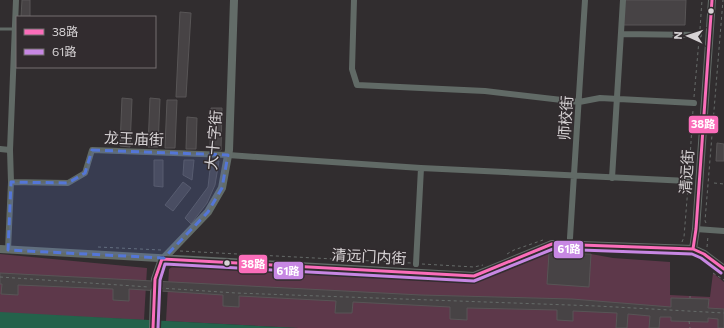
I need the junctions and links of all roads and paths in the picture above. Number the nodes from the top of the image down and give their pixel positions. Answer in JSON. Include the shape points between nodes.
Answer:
{"nodes":[{"id":1,"x":16,"y":0,"type":"edge"},
{"id":2,"x":234,"y":0,"type":"edge"},
{"id":3,"x":354,"y":0,"type":"edge"},
{"id":4,"x":585,"y":0,"type":"edge"},
{"id":5,"x":623,"y":0,"type":"edge"},
{"id":6,"x":702,"y":0,"type":"edge"},
{"id":7,"x":712,"y":0,"type":"edge"},
{"id":8,"x":723,"y":0,"type":"edge"},
{"id":9,"x":0,"y":28,"type":"edge"},
{"id":10,"x":15,"y":29,"type":"junction"},
{"id":11,"x":621,"y":34,"type":"junction"},
{"id":12,"x":699,"y":35,"type":"junction"},
{"id":13,"x":616,"y":99,"type":"junction"},
{"id":14,"x":579,"y":102,"type":"junction"},
{"id":15,"x":694,"y":103,"type":"junction"},
{"id":16,"x":0,"y":150,"type":"edge"},
{"id":17,"x":10,"y":150,"type":"junction"},
{"id":18,"x":228,"y":155,"type":"junction"},
{"id":19,"x":421,"y":168,"type":"junction"},
{"id":20,"x":574,"y":176,"type":"junction"},
{"id":21,"x":612,"y":178,"type":"junction"},
{"id":22,"x":688,"y":181,"type":"junction"},
{"id":23,"x":11,"y":182,"type":"junction"},
{"id":24,"x":714,"y":183,"type":"dead end"},
{"id":25,"x":724,"y":184,"type":"edge"},
{"id":26,"x":696,"y":229,"type":"junction"},
{"id":27,"x":708,"y":230,"type":"junction"},
{"id":28,"x":724,"y":231,"type":"edge"},
{"id":29,"x":570,"y":238,"type":"dead end"},
{"id":30,"x":545,"y":240,"type":"dead end"},
{"id":31,"x":680,"y":245,"type":"dead end"},
{"id":32,"x":94,"y":247,"type":"dead end"},
{"id":33,"x":693,"y":249,"type":"junction"},
{"id":34,"x":707,"y":249,"type":"dead end"},
{"id":35,"x":4,"y":250,"type":"edge"},
{"id":36,"x":171,"y":251,"type":"junction"},
{"id":37,"x":508,"y":254,"type":"dead end"},
{"id":38,"x":162,"y":259,"type":"junction"},
{"id":39,"x":488,"y":263,"type":"dead end"},
{"id":40,"x":416,"y":264,"type":"junction"},
{"id":41,"x":724,"y":269,"type":"edge"},
{"id":42,"x":713,"y":272,"type":"dead end"},
{"id":43,"x":0,"y":277,"type":"edge"},
{"id":44,"x":155,"y":279,"type":"tunnel mouth"},
{"id":45,"x":724,"y":280,"type":"edge"},
{"id":46,"x":154,"y":291,"type":"junction"},
{"id":47,"x":690,"y":296,"type":"dead end"},
{"id":48,"x":690,"y":298,"type":"dead end"},
{"id":49,"x":724,"y":313,"type":"edge"},
{"id":50,"x":689,"y":321,"type":"dead end"},
{"id":51,"x":153,"y":328,"type":"edge"},
{"id":52,"x":690,"y":328,"type":"edge"}],
"edges":[{"from":1,"to":10,"type":"street"},
{"from":2,"to":18,"type":"main road","name":"大十字街"},
{"from":3,"to":14,"type":"street","via":[[352,68],[357,85],[485,91]]},
{"from":4,"to":14,"type":"street","name":"师校街"},
{"from":5,"to":11,"type":"street"},
{"from":6,"to":12,"type":"path"},
{"from":7,"to":26,"type":"main road","name":"清远街"},
{"from":8,"to":27,"type":"path","via":[[705,221]]},
{"from":9,"to":10,"type":"lane"},
{"from":10,"to":17,"type":"street"},
{"from":11,"to":12,"type":"street"},
{"from":11,"to":13,"type":"street"},
{"from":12,"to":15,"type":"path"},
{"from":13,"to":14,"type":"street","via":[[600,98]]},
{"from":13,"to":15,"type":"street"},
{"from":13,"to":21,"type":"street"},
{"from":14,"to":20,"type":"street","name":"师校街"},
{"from":15,"to":22,"type":"path"},
{"from":16,"to":17,"type":"street"},
{"from":17,"to":23,"type":"street"},
{"from":18,"to":19,"type":"street"},
{"from":18,"to":23,"type":"street","name":"龙王庙街","via":[[92,150],[86,172],[68,183]]},
{"from":18,"to":36,"type":"main road","name":"大十字街","via":[[222,188],[208,212]]},
{"from":19,"to":20,"type":"street"},
{"from":19,"to":40,"type":"street"},
{"from":20,"to":21,"type":"street"},
{"from":20,"to":29,"type":"street","name":"师校街"},
{"from":21,"to":22,"type":"street"},
{"from":22,"to":31,"type":"path","via":[[684,237]]},
{"from":23,"to":35,"type":"street"},
{"from":24,"to":25,"type":"path"},
{"from":26,"to":27,"type":"street"},
{"from":26,"to":33,"type":"main road","name":"清远街"},
{"from":27,"to":28,"type":"street"},
{"from":27,"to":34,"type":"path"},
{"from":30,"to":37,"type":"path","via":[[539,240]]},
{"from":32,"to":36,"type":"path"},
{"from":33,"to":38,"type":"main road","name":"清远门内街","via":[[552,244],[474,276]]},
{"from":33,"to":41,"type":"main road","name":"清远门内街"},
{"from":35,"to":38,"type":"main road","name":"清远门内街"},
{"from":36,"to":38,"type":"main road","name":"大十字街"},
{"from":36,"to":40,"type":"path"},
{"from":38,"to":44,"type":"main road"},
{"from":39,"to":40,"type":"path","via":[[474,267]]},
{"from":42,"to":45,"type":"path"},
{"from":43,"to":46,"type":"path"},
{"from":46,"to":49,"type":"path","via":[[597,306]]},
{"from":46,"to":51,"type":"main road"},
{"from":47,"to":48,"type":"path"},
{"from":50,"to":52,"type":"path"}]}
